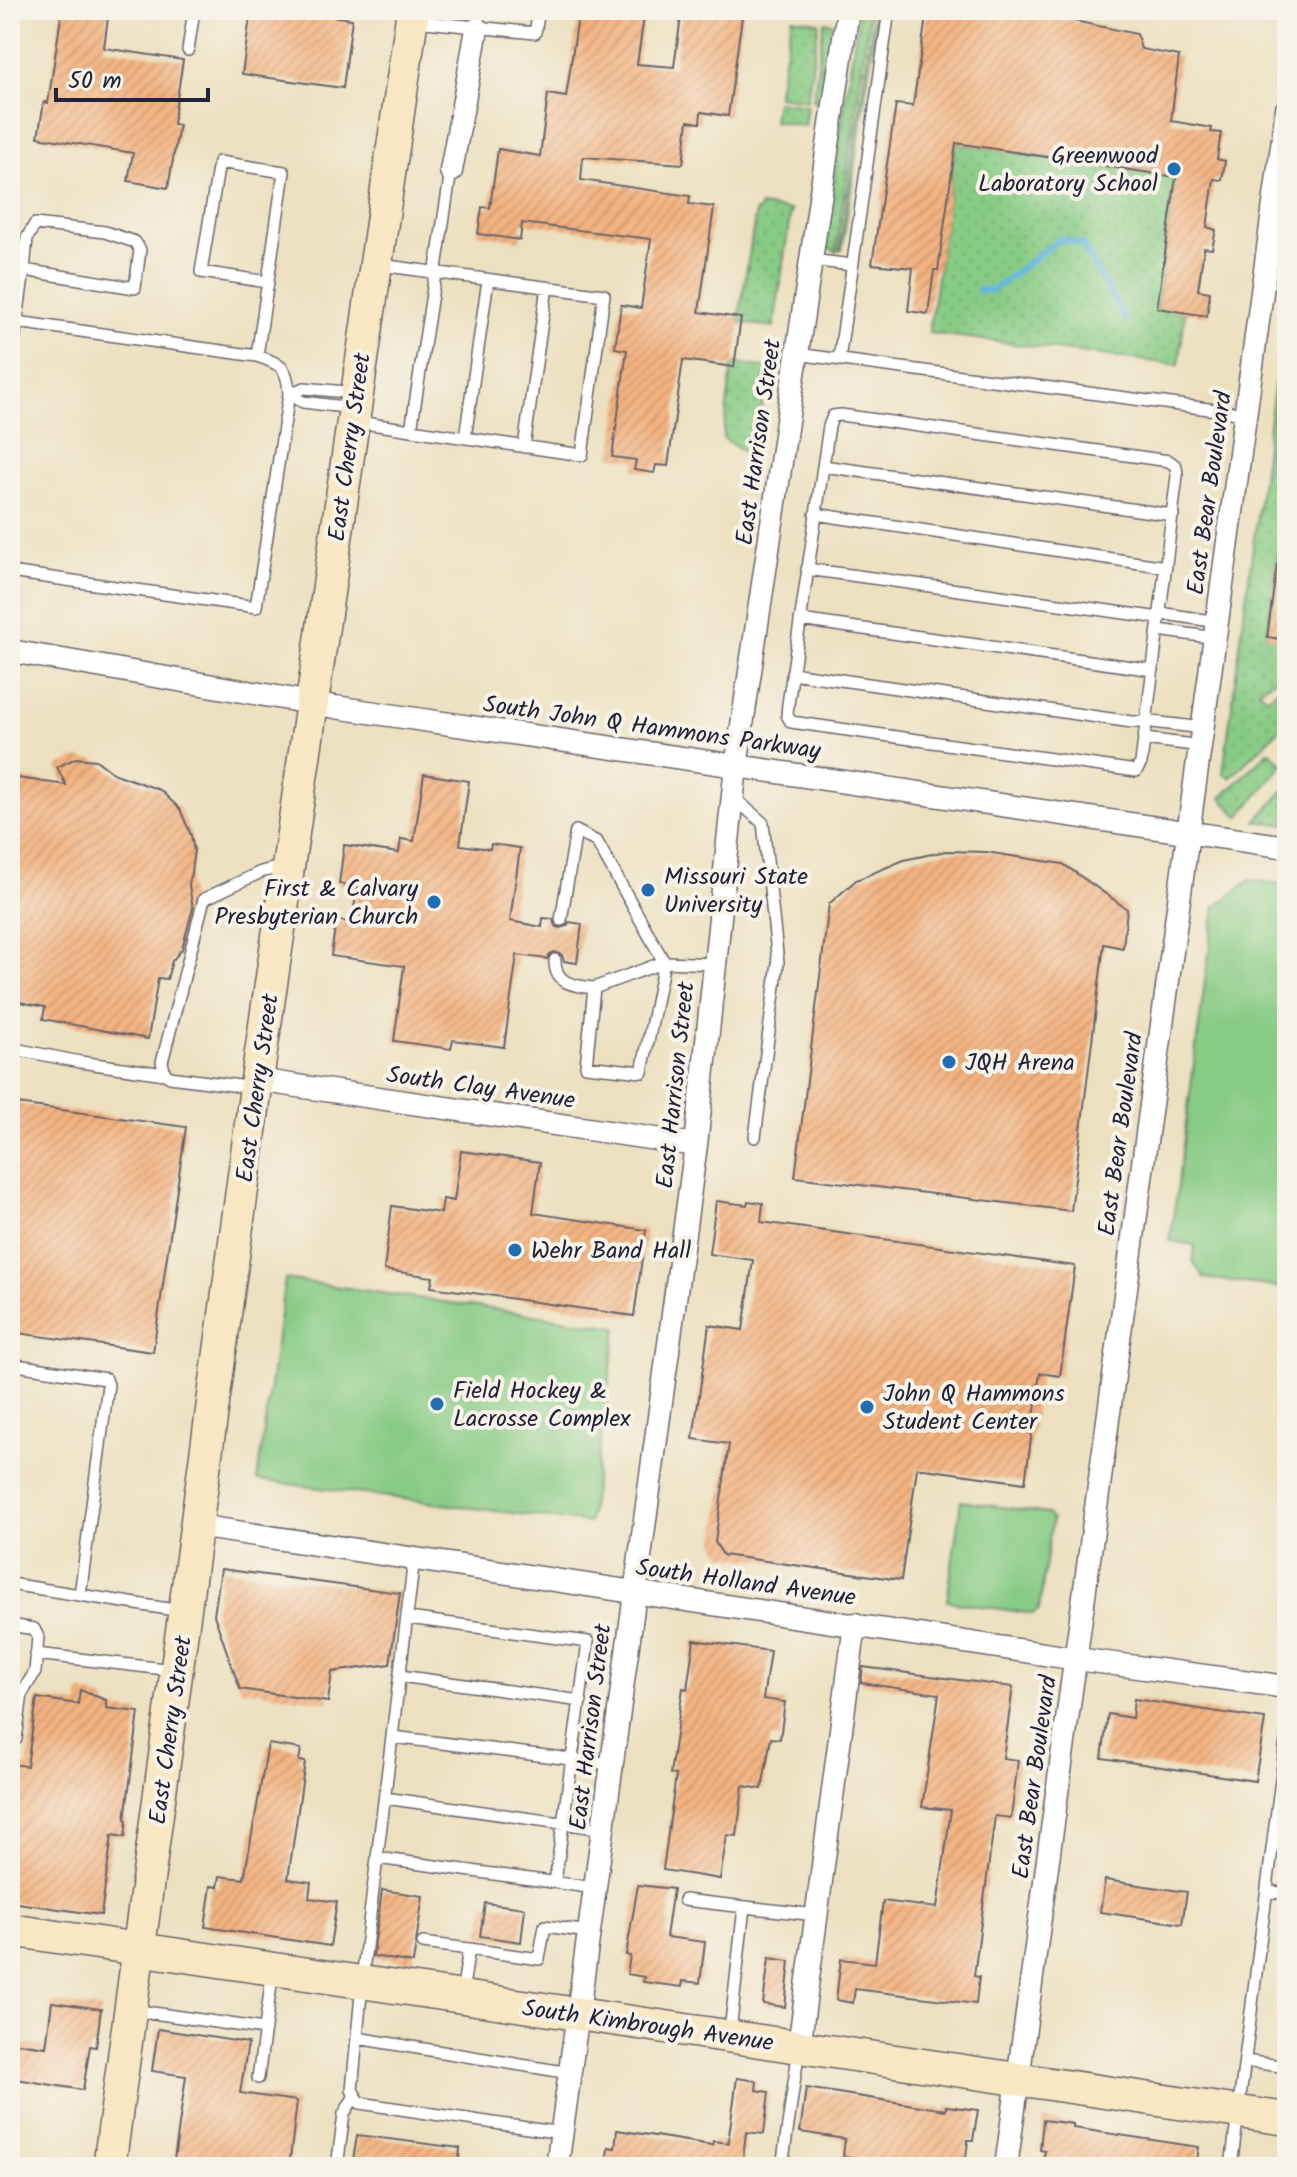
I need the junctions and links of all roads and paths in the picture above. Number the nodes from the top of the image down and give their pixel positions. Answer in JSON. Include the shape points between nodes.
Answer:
{"nodes":[{"id":1,"x":194,"y":10,"type":"edge"},
{"id":2,"x":539,"y":10,"type":"edge"},
{"id":3,"x":848,"y":10,"type":"edge"},
{"id":4,"x":889,"y":10,"type":"edge"},
{"id":5,"x":412,"y":15,"type":"edge"},
{"id":6,"x":478,"y":20,"type":"edge"},
{"id":7,"x":188,"y":50,"type":"dead end"},
{"id":8,"x":1287,"y":109,"type":"edge"},
{"id":9,"x":451,"y":171,"type":"joint"},
{"id":10,"x":811,"y":260,"type":"junction"},
{"id":11,"x":375,"y":265,"type":"junction"},
{"id":12,"x":852,"y":265,"type":"junction"},
{"id":13,"x":24,"y":270,"type":"junction"},
{"id":14,"x":436,"y":273,"type":"junction"},
{"id":15,"x":488,"y":280,"type":"junction"},
{"id":16,"x":268,"y":282,"type":"junction"},
{"id":17,"x":547,"y":287,"type":"junction"},
{"id":18,"x":17,"y":322,"type":"junction"},
{"id":19,"x":797,"y":354,"type":"junction"},
{"id":20,"x":257,"y":356,"type":"junction"},
{"id":21,"x":839,"y":360,"type":"junction"},
{"id":22,"x":10,"y":368,"type":"edge"},
{"id":23,"x":289,"y":394,"type":"junction"},
{"id":24,"x":355,"y":408,"type":"junction"},
{"id":25,"x":1246,"y":414,"type":"junction"},
{"id":26,"x":411,"y":430,"type":"junction"},
{"id":27,"x":465,"y":438,"type":"junction"},
{"id":28,"x":524,"y":447,"type":"junction"},
{"id":29,"x":823,"y":466,"type":"junction"},
{"id":30,"x":815,"y":514,"type":"junction"},
{"id":31,"x":1173,"y":515,"type":"junction"},
{"id":32,"x":1166,"y":567,"type":"junction"},
{"id":33,"x":807,"y":569,"type":"junction"},
{"id":34,"x":10,"y":572,"type":"edge"},
{"id":35,"x":800,"y":620,"type":"junction"},
{"id":36,"x":1159,"y":620,"type":"junction"},
{"id":37,"x":1217,"y":630,"type":"junction"},
{"id":38,"x":10,"y":651,"type":"edge"},
{"id":39,"x":1153,"y":670,"type":"junction"},
{"id":40,"x":792,"y":673,"type":"junction"},
{"id":41,"x":311,"y":703,"type":"junction"},
{"id":42,"x":1146,"y":723,"type":"junction"},
{"id":43,"x":1203,"y":737,"type":"junction"},
{"id":44,"x":1144,"y":739,"type":"junction"},
{"id":45,"x":736,"y":766,"type":"junction"},
{"id":46,"x":733,"y":797,"type":"junction"},
{"id":47,"x":1190,"y":834,"type":"junction"},
{"id":48,"x":1287,"y":847,"type":"edge"},
{"id":49,"x":288,"y":865,"type":"junction"},
{"id":50,"x":561,"y":920,"type":"dead end"},
{"id":51,"x":555,"y":960,"type":"dead end"},
{"id":52,"x":664,"y":962,"type":"junction"},
{"id":53,"x":715,"y":964,"type":"junction"},
{"id":54,"x":594,"y":988,"type":"junction"},
{"id":55,"x":10,"y":1048,"type":"edge"},
{"id":56,"x":165,"y":1074,"type":"junction"},
{"id":57,"x":257,"y":1084,"type":"junction"},
{"id":58,"x":755,"y":1137,"type":"dead end"},
{"id":59,"x":696,"y":1145,"type":"junction"},
{"id":60,"x":10,"y":1364,"type":"edge"},
{"id":61,"x":197,"y":1526,"type":"junction"},
{"id":62,"x":414,"y":1559,"type":"junction"},
{"id":63,"x":10,"y":1584,"type":"edge"},
{"id":64,"x":634,"y":1591,"type":"junction"},
{"id":65,"x":80,"y":1595,"type":"junction"},
{"id":66,"x":185,"y":1612,"type":"junction"},
{"id":67,"x":408,"y":1618,"type":"junction"},
{"id":68,"x":855,"y":1624,"type":"junction"},
{"id":69,"x":10,"y":1625,"type":"edge"},
{"id":70,"x":36,"y":1654,"type":"junction"},
{"id":71,"x":1077,"y":1659,"type":"junction"},
{"id":72,"x":178,"y":1671,"type":"junction"},
{"id":73,"x":400,"y":1676,"type":"junction"},
{"id":74,"x":1287,"y":1687,"type":"edge"},
{"id":75,"x":581,"y":1701,"type":"junction"},
{"id":76,"x":1287,"y":1733,"type":"edge"},
{"id":77,"x":393,"y":1737,"type":"junction"},
{"id":78,"x":16,"y":1739,"type":"dead end"},
{"id":79,"x":572,"y":1759,"type":"junction"},
{"id":80,"x":611,"y":1764,"type":"junction"},
{"id":81,"x":385,"y":1798,"type":"junction"},
{"id":82,"x":1281,"y":1820,"type":"edge"},
{"id":83,"x":563,"y":1824,"type":"junction"},
{"id":84,"x":603,"y":1829,"type":"junction"},
{"id":85,"x":377,"y":1858,"type":"junction"},
{"id":86,"x":555,"y":1882,"type":"junction"},
{"id":87,"x":595,"y":1888,"type":"junction"},
{"id":88,"x":1267,"y":1891,"type":"junction"},
{"id":89,"x":1287,"y":1894,"type":"edge"},
{"id":90,"x":684,"y":1900,"type":"dead end"},
{"id":91,"x":744,"y":1907,"type":"junction"},
{"id":92,"x":816,"y":1915,"type":"junction"},
{"id":93,"x":10,"y":1930,"type":"edge"},
{"id":94,"x":589,"y":1932,"type":"junction"},
{"id":95,"x":423,"y":1943,"type":"dead end"},
{"id":96,"x":140,"y":1949,"type":"junction"},
{"id":97,"x":469,"y":1949,"type":"junction"},
{"id":98,"x":273,"y":1969,"type":"junction"},
{"id":99,"x":362,"y":1982,"type":"junction"},
{"id":100,"x":462,"y":1997,"type":"junction"},
{"id":101,"x":131,"y":2010,"type":"junction"},
{"id":102,"x":578,"y":2015,"type":"junction"},
{"id":103,"x":264,"y":2029,"type":"junction"},
{"id":104,"x":729,"y":2037,"type":"junction"},
{"id":105,"x":357,"y":2038,"type":"junction"},
{"id":106,"x":799,"y":2047,"type":"junction"},
{"id":107,"x":1245,"y":2061,"type":"junction"},
{"id":108,"x":1287,"y":2067,"type":"edge"},
{"id":109,"x":570,"y":2073,"type":"junction"},
{"id":110,"x":258,"y":2078,"type":"dead end"},
{"id":111,"x":1018,"y":2079,"type":"junction"},
{"id":112,"x":354,"y":2097,"type":"junction"},
{"id":113,"x":1239,"y":2112,"type":"junction"},
{"id":114,"x":1287,"y":2119,"type":"edge"},
{"id":115,"x":561,"y":2133,"type":"junction"},
{"id":116,"x":109,"y":2167,"type":"edge"},
{"id":117,"x":337,"y":2167,"type":"edge"},
{"id":118,"x":557,"y":2167,"type":"edge"},
{"id":119,"x":782,"y":2167,"type":"edge"},
{"id":120,"x":1006,"y":2167,"type":"edge"},
{"id":121,"x":1231,"y":2167,"type":"edge"}],
"edges":[{"from":1,"to":7,"type":"lane"},
{"from":2,"to":6,"type":"lane","via":[[535,33]]},
{"from":3,"to":10,"type":"street","name":"East Harrison Street"},
{"from":4,"to":12,"type":"lane"},
{"from":5,"to":6,"type":"lane"},
{"from":5,"to":11,"type":"street","name":"East Cherry Street"},
{"from":6,"to":9,"type":"street"},
{"from":8,"to":25,"type":"street","name":"East Bear Boulevard"},
{"from":9,"to":14,"type":"lane"},
{"from":10,"to":12,"type":"lane"},
{"from":10,"to":19,"type":"street","name":"East Harrison Street"},
{"from":11,"to":14,"type":"lane"},
{"from":11,"to":24,"type":"street","name":"East Cherry Street"},
{"from":12,"to":21,"type":"lane"},
{"from":13,"to":13,"type":"lane","via":[[135,288],[140,250],[116,234],[35,224],[27,238]]},
{"from":13,"to":18,"type":"lane"},
{"from":14,"to":15,"type":"lane"},
{"from":14,"to":26,"type":"lane"},
{"from":15,"to":17,"type":"lane"},
{"from":15,"to":27,"type":"lane"},
{"from":16,"to":16,"type":"lane","via":[[284,172],[219,162],[201,272]]},
{"from":16,"to":20,"type":"lane"},
{"from":17,"to":28,"type":"lane"},
{"from":17,"to":28,"type":"lane","via":[[604,295],[582,455]]},
{"from":18,"to":20,"type":"lane"},
{"from":18,"to":22,"type":"lane"},
{"from":19,"to":21,"type":"lane"},
{"from":19,"to":45,"type":"street","name":"East Harrison Street"},
{"from":20,"to":23,"type":"lane","via":[[284,370]]},
{"from":21,"to":25,"type":"lane"},
{"from":23,"to":24,"type":"lane","via":[[303,402]]},
{"from":23,"to":34,"type":"lane","via":[[256,607]]},
{"from":24,"to":26,"type":"lane"},
{"from":24,"to":41,"type":"street","name":"East Cherry Street"},
{"from":25,"to":37,"type":"street","name":"East Bear Boulevard"},
{"from":26,"to":27,"type":"lane"},
{"from":27,"to":28,"type":"lane"},
{"from":29,"to":30,"type":"lane"},
{"from":29,"to":31,"type":"lane"},
{"from":29,"to":31,"type":"lane","via":[[833,416],[863,417],[1169,461],[1177,476]]},
{"from":30,"to":32,"type":"lane"},
{"from":30,"to":33,"type":"lane"},
{"from":31,"to":32,"type":"lane"},
{"from":32,"to":36,"type":"lane"},
{"from":33,"to":35,"type":"lane"},
{"from":33,"to":36,"type":"lane"},
{"from":35,"to":39,"type":"lane"},
{"from":35,"to":40,"type":"lane"},
{"from":36,"to":37,"type":"lane"},
{"from":36,"to":39,"type":"lane"},
{"from":37,"to":43,"type":"street","name":"East Bear Boulevard"},
{"from":38,"to":41,"type":"street","name":"South John Q Hammons Parkway"},
{"from":39,"to":42,"type":"lane"},
{"from":40,"to":42,"type":"lane"},
{"from":40,"to":44,"type":"lane","via":[[791,722],[1136,771]]},
{"from":41,"to":45,"type":"street","name":"South John Q Hammons Parkway"},
{"from":41,"to":49,"type":"street","name":"East Cherry Street"},
{"from":42,"to":43,"type":"lane"},
{"from":42,"to":44,"type":"lane"},
{"from":43,"to":44,"type":"lane"},
{"from":43,"to":47,"type":"street","name":"East Bear Boulevard"},
{"from":45,"to":46,"type":"street","name":"East Harrison Street"},
{"from":45,"to":47,"type":"street","name":"South John Q Hammons Parkway"},
{"from":46,"to":53,"type":"street","name":"East Harrison Street"},
{"from":46,"to":58,"type":"lane","via":[[763,823],[778,963]]},
{"from":47,"to":48,"type":"street","name":"South John Q Hammons Parkway"},
{"from":47,"to":71,"type":"street","name":"East Bear Boulevard"},
{"from":49,"to":56,"type":"lane","via":[[204,899],[162,1062]]},
{"from":49,"to":57,"type":"street","name":"East Cherry Street"},
{"from":50,"to":52,"type":"lane","via":[[576,831],[597,842]]},
{"from":51,"to":54,"type":"lane","via":[[563,981]]},
{"from":52,"to":53,"type":"lane"},
{"from":52,"to":54,"type":"lane"},
{"from":52,"to":54,"type":"lane","via":[[642,1072],[586,1066]]},
{"from":53,"to":59,"type":"street","name":"East Harrison Street"},
{"from":55,"to":56,"type":"lane"},
{"from":56,"to":57,"type":"lane","via":[[181,1080]]},
{"from":57,"to":59,"type":"street","name":"South Clay Avenue"},
{"from":57,"to":61,"type":"street","name":"East Cherry Street"},
{"from":59,"to":64,"type":"street","name":"East Harrison Street"},
{"from":60,"to":65,"type":"lane","via":[[106,1379],[108,1385]]},
{"from":61,"to":62,"type":"street","name":"South Holland Avenue"},
{"from":61,"to":66,"type":"street","name":"East Cherry Street"},
{"from":62,"to":64,"type":"street","name":"South Holland Avenue"},
{"from":62,"to":67,"type":"lane"},
{"from":63,"to":65,"type":"lane"},
{"from":64,"to":68,"type":"street","name":"South Holland Avenue"},
{"from":64,"to":80,"type":"street","name":"East Harrison Street"},
{"from":65,"to":66,"type":"lane"},
{"from":66,"to":72,"type":"street","name":"East Cherry Street"},
{"from":67,"to":73,"type":"lane"},
{"from":67,"to":75,"type":"lane","via":[[588,1642]]},
{"from":68,"to":71,"type":"street","name":"South Holland Avenue"},
{"from":68,"to":92,"type":"street"},
{"from":69,"to":70,"type":"lane","via":[[34,1629]]},
{"from":70,"to":72,"type":"lane"},
{"from":70,"to":78,"type":"lane","via":[[35,1672],[22,1693]]},
{"from":71,"to":74,"type":"street","name":"South Holland Avenue"},
{"from":71,"to":111,"type":"street","name":"East Bear Boulevard"},
{"from":72,"to":96,"type":"street","name":"East Cherry Street"},
{"from":73,"to":75,"type":"lane"},
{"from":73,"to":77,"type":"lane"},
{"from":75,"to":79,"type":"lane"},
{"from":76,"to":82,"type":"lane"},
{"from":77,"to":79,"type":"lane"},
{"from":77,"to":81,"type":"lane"},
{"from":79,"to":80,"type":"lane"},
{"from":79,"to":83,"type":"lane"},
{"from":80,"to":84,"type":"street","name":"East Harrison Street"},
{"from":81,"to":83,"type":"lane"},
{"from":81,"to":85,"type":"lane"},
{"from":82,"to":88,"type":"lane"},
{"from":83,"to":84,"type":"lane"},
{"from":83,"to":86,"type":"lane"},
{"from":84,"to":87,"type":"street","name":"East Harrison Street"},
{"from":85,"to":86,"type":"lane"},
{"from":85,"to":99,"type":"lane"},
{"from":86,"to":87,"type":"lane"},
{"from":87,"to":94,"type":"street","name":"East Harrison Street"},
{"from":88,"to":89,"type":"lane"},
{"from":88,"to":107,"type":"lane"},
{"from":90,"to":91,"type":"lane"},
{"from":91,"to":92,"type":"lane"},
{"from":91,"to":104,"type":"lane"},
{"from":92,"to":106,"type":"street"},
{"from":93,"to":96,"type":"street","name":"South Kimbrough Avenue"},
{"from":94,"to":97,"type":"lane","via":[[545,1926],[539,1959]]},
{"from":94,"to":102,"type":"street","name":"East Harrison Street"},
{"from":95,"to":97,"type":"lane"},
{"from":96,"to":98,"type":"street","name":"South Kimbrough Avenue"},
{"from":96,"to":101,"type":"street","name":"East Cherry Street"},
{"from":97,"to":100,"type":"lane"},
{"from":98,"to":99,"type":"street","name":"South Kimbrough Avenue"},
{"from":98,"to":103,"type":"lane"},
{"from":99,"to":100,"type":"street","name":"South Kimbrough Avenue"},
{"from":99,"to":105,"type":"lane"},
{"from":100,"to":102,"type":"street","name":"South Kimbrough Avenue"},
{"from":101,"to":103,"type":"lane"},
{"from":101,"to":116,"type":"street","name":"East Cherry Street"},
{"from":102,"to":104,"type":"street","name":"South Kimbrough Avenue"},
{"from":102,"to":109,"type":"street","name":"East Harrison Street"},
{"from":103,"to":110,"type":"lane"},
{"from":104,"to":106,"type":"street","name":"South Kimbrough Avenue"},
{"from":105,"to":109,"type":"lane"},
{"from":105,"to":112,"type":"lane"},
{"from":106,"to":111,"type":"street","name":"South Kimbrough Avenue"},
{"from":106,"to":119,"type":"lane"},
{"from":107,"to":108,"type":"lane"},
{"from":107,"to":113,"type":"lane"},
{"from":109,"to":115,"type":"street","name":"East Harrison Street"},
{"from":111,"to":113,"type":"street","name":"South Kimbrough Avenue"},
{"from":111,"to":120,"type":"street","name":"East Bear Boulevard"},
{"from":112,"to":115,"type":"lane","via":[[360,2103]]},
{"from":112,"to":117,"type":"lane","via":[[344,2114]]},
{"from":113,"to":114,"type":"street","name":"South Kimbrough Avenue"},
{"from":113,"to":121,"type":"lane"},
{"from":115,"to":118,"type":"street","name":"East Harrison Street"}]}
